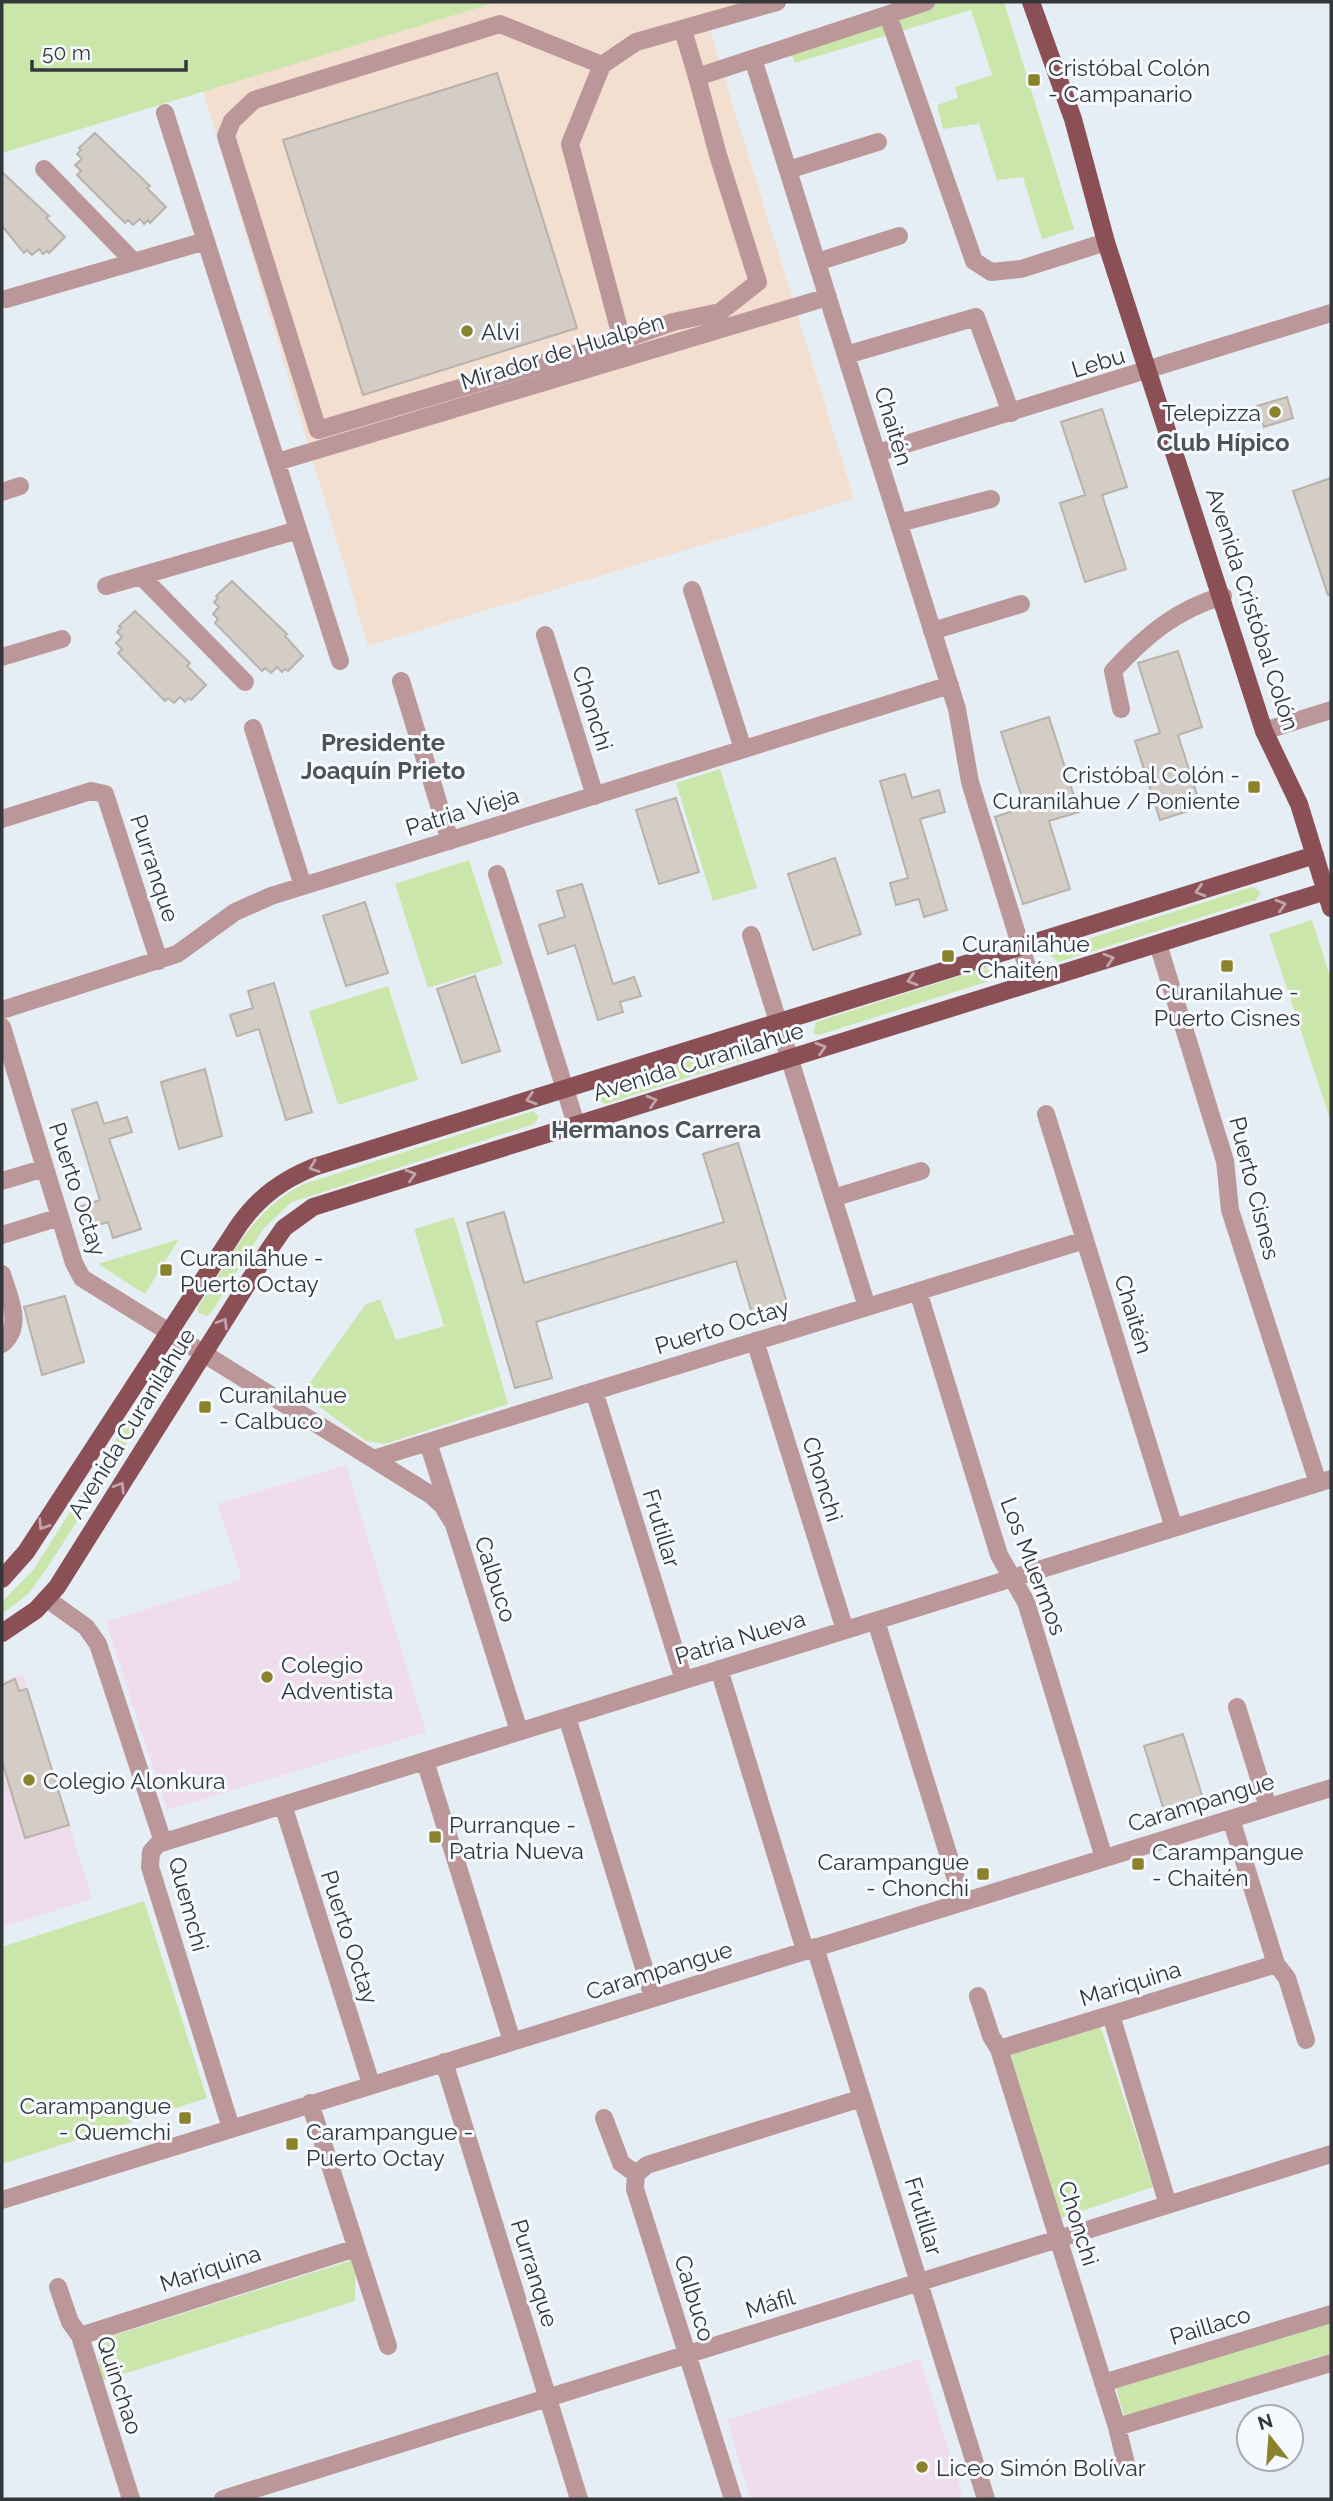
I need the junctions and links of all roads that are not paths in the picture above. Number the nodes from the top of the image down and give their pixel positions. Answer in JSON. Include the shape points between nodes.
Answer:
{"nodes":[{"id":1,"x":777,"y":2,"type":"edge"},
{"id":2,"x":925,"y":2,"type":"edge"},
{"id":3,"x":1031,"y":2,"type":"edge"},
{"id":4,"x":888,"y":15,"type":"junction"},
{"id":5,"x":683,"y":30,"type":"junction"},
{"id":6,"x":753,"y":58,"type":"junction"},
{"id":7,"x":602,"y":65,"type":"junction"},
{"id":8,"x":697,"y":77,"type":"junction"},
{"id":9,"x":165,"y":113,"type":"dead end"},
{"id":10,"x":878,"y":142,"type":"dead end"},
{"id":11,"x":44,"y":169,"type":"dead end"},
{"id":12,"x":788,"y":170,"type":"junction"},
{"id":13,"x":900,"y":236,"type":"dead end"},
{"id":14,"x":206,"y":241,"type":"junction"},
{"id":15,"x":1107,"y":242,"type":"junction"},
{"id":16,"x":134,"y":262,"type":"junction"},
{"id":17,"x":817,"y":262,"type":"junction"},
{"id":18,"x":828,"y":297,"type":"junction"},
{"id":19,"x":6,"y":299,"type":"dead end"},
{"id":20,"x":1331,"y":313,"type":"edge"},
{"id":21,"x":622,"y":340,"type":"junction"},
{"id":22,"x":846,"y":355,"type":"junction"},
{"id":23,"x":1150,"y":372,"type":"junction"},
{"id":24,"x":1011,"y":413,"type":"junction"},
{"id":25,"x":877,"y":453,"type":"junction"},
{"id":26,"x":277,"y":462,"type":"junction"},
{"id":27,"x":20,"y":486,"type":"dead end"},
{"id":28,"x":2,"y":492,"type":"edge"},
{"id":29,"x":991,"y":499,"type":"dead end"},
{"id":30,"x":899,"y":523,"type":"junction"},
{"id":31,"x":298,"y":530,"type":"junction"},
{"id":32,"x":141,"y":576,"type":"junction"},
{"id":33,"x":106,"y":586,"type":"dead end"},
{"id":34,"x":692,"y":590,"type":"dead end"},
{"id":35,"x":1223,"y":596,"type":"junction"},
{"id":36,"x":1021,"y":604,"type":"dead end"},
{"id":37,"x":932,"y":631,"type":"junction"},
{"id":38,"x":545,"y":635,"type":"dead end"},
{"id":39,"x":62,"y":639,"type":"dead end"},
{"id":40,"x":2,"y":657,"type":"edge"},
{"id":41,"x":340,"y":661,"type":"dead end"},
{"id":42,"x":401,"y":681,"type":"dead end"},
{"id":43,"x":244,"y":682,"type":"dead end"},
{"id":44,"x":950,"y":685,"type":"junction"},
{"id":45,"x":1121,"y":709,"type":"dead end"},
{"id":46,"x":1331,"y":710,"type":"edge"},
{"id":47,"x":253,"y":728,"type":"dead end"},
{"id":48,"x":1264,"y":731,"type":"junction"},
{"id":49,"x":743,"y":749,"type":"junction"},
{"id":50,"x":594,"y":796,"type":"junction"},
{"id":51,"x":2,"y":819,"type":"edge"},
{"id":52,"x":450,"y":841,"type":"junction"},
{"id":53,"x":1315,"y":856,"type":"junction"},
{"id":54,"x":496,"y":874,"type":"dead end"},
{"id":55,"x":303,"y":886,"type":"junction"},
{"id":56,"x":1329,"y":900,"type":"edge"},
{"id":57,"x":751,"y":934,"type":"dead end"},
{"id":58,"x":1158,"y":944,"type":"junction"},
{"id":59,"x":1021,"y":947,"type":"junction"},
{"id":60,"x":159,"y":961,"type":"junction"},
{"id":61,"x":1032,"y":983,"type":"junction"},
{"id":62,"x":2,"y":1010,"type":"edge"},
{"id":63,"x":778,"y":1022,"type":"junction"},
{"id":64,"x":2,"y":1027,"type":"edge"},
{"id":65,"x":790,"y":1058,"type":"junction"},
{"id":66,"x":565,"y":1089,"type":"junction"},
{"id":67,"x":1046,"y":1114,"type":"dead end"},
{"id":68,"x":576,"y":1124,"type":"junction"},
{"id":69,"x":45,"y":1168,"type":"junction"},
{"id":70,"x":921,"y":1171,"type":"dead end"},
{"id":71,"x":2,"y":1181,"type":"edge"},
{"id":72,"x":833,"y":1198,"type":"junction"},
{"id":73,"x":60,"y":1216,"type":"junction"},
{"id":74,"x":2,"y":1235,"type":"edge"},
{"id":75,"x":1085,"y":1240,"type":"junction"},
{"id":76,"x":2,"y":1274,"type":"edge"},
{"id":77,"x":918,"y":1291,"type":"junction"},
{"id":78,"x":867,"y":1307,"type":"junction"},
{"id":79,"x":168,"y":1332,"type":"junction"},
{"id":80,"x":755,"y":1341,"type":"junction"},
{"id":81,"x":2,"y":1344,"type":"edge"},
{"id":82,"x":203,"y":1353,"type":"junction"},
{"id":83,"x":594,"y":1391,"type":"junction"},
{"id":84,"x":428,"y":1442,"type":"junction"},
{"id":85,"x":373,"y":1459,"type":"junction"},
{"id":86,"x":1325,"y":1481,"type":"edge"},
{"id":87,"x":452,"y":1521,"type":"junction"},
{"id":88,"x":1174,"y":1528,"type":"junction"},
{"id":89,"x":1013,"y":1578,"type":"junction"},
{"id":90,"x":2,"y":1579,"type":"edge"},
{"id":91,"x":47,"y":1599,"type":"junction"},
{"id":92,"x":876,"y":1621,"type":"junction"},
{"id":93,"x":845,"y":1630,"type":"junction"},
{"id":94,"x":2,"y":1633,"type":"edge"},
{"id":95,"x":719,"y":1670,"type":"junction"},
{"id":96,"x":684,"y":1680,"type":"junction"},
{"id":97,"x":1237,"y":1707,"type":"dead end"},
{"id":98,"x":567,"y":1717,"type":"junction"},
{"id":99,"x":519,"y":1731,"type":"junction"},
{"id":100,"x":425,"y":1760,"type":"junction"},
{"id":101,"x":1331,"y":1788,"type":"edge"},
{"id":102,"x":283,"y":1805,"type":"junction"},
{"id":103,"x":1268,"y":1807,"type":"junction"},
{"id":104,"x":1231,"y":1819,"type":"junction"},
{"id":105,"x":163,"y":1842,"type":"junction"},
{"id":106,"x":1104,"y":1858,"type":"junction"},
{"id":107,"x":962,"y":1902,"type":"junction"},
{"id":108,"x":810,"y":1949,"type":"junction"},
{"id":109,"x":1276,"y":1964,"type":"junction"},
{"id":110,"x":978,"y":1996,"type":"dead end"},
{"id":111,"x":653,"y":1997,"type":"junction"},
{"id":112,"x":1111,"y":2015,"type":"junction"},
{"id":113,"x":1306,"y":2040,"type":"dead end"},
{"id":114,"x":512,"y":2041,"type":"junction"},
{"id":115,"x":999,"y":2049,"type":"junction"},
{"id":116,"x":444,"y":2062,"type":"junction"},
{"id":117,"x":371,"y":2084,"type":"junction"},
{"id":118,"x":862,"y":2098,"type":"junction"},
{"id":119,"x":310,"y":2103,"type":"junction"},
{"id":120,"x":604,"y":2118,"type":"dead end"},
{"id":121,"x":231,"y":2128,"type":"junction"},
{"id":122,"x":1331,"y":2154,"type":"edge"},
{"id":123,"x":636,"y":2174,"type":"junction"},
{"id":124,"x":2,"y":2200,"type":"edge"},
{"id":125,"x":1168,"y":2205,"type":"junction"},
{"id":126,"x":1058,"y":2239,"type":"junction"},
{"id":127,"x":356,"y":2248,"type":"junction"},
{"id":128,"x":919,"y":2283,"type":"junction"},
{"id":129,"x":58,"y":2287,"type":"dead end"},
{"id":130,"x":1331,"y":2314,"type":"edge"},
{"id":131,"x":80,"y":2336,"type":"junction"},
{"id":132,"x":388,"y":2346,"type":"dead end"},
{"id":133,"x":688,"y":2355,"type":"junction"},
{"id":134,"x":1331,"y":2363,"type":"edge"},
{"id":135,"x":1103,"y":2383,"type":"junction"},
{"id":136,"x":547,"y":2398,"type":"junction"},
{"id":137,"x":1117,"y":2427,"type":"junction"},
{"id":138,"x":1126,"y":2468,"type":"dead end"},
{"id":139,"x":245,"y":2496,"type":"edge"},
{"id":140,"x":131,"y":2499,"type":"edge"},
{"id":141,"x":223,"y":2499,"type":"edge"},
{"id":142,"x":579,"y":2499,"type":"edge"},
{"id":143,"x":733,"y":2499,"type":"edge"},
{"id":144,"x":986,"y":2499,"type":"edge"}],
"edges":[{"from":1,"to":5,"type":"street"},
{"from":2,"to":4,"type":"street"},
{"from":3,"to":15,"type":"main road","name":"Avenida Cristóbal Colón","via":[[1073,119]]},
{"from":4,"to":6,"type":"street"},
{"from":4,"to":15,"type":"street","via":[[974,261],[991,272],[1021,269]]},
{"from":5,"to":7,"type":"street","via":[[636,42]]},
{"from":5,"to":8,"type":"street"},
{"from":6,"to":8,"type":"street"},
{"from":6,"to":12,"type":"street","name":"Chaitén"},
{"from":7,"to":21,"type":"street","via":[[570,144]]},
{"from":7,"to":21,"type":"street","via":[[500,24],[254,100],[232,121],[226,136],[318,430]]},
{"from":8,"to":21,"type":"street","via":[[758,282],[720,312]]},
{"from":9,"to":14,"type":"street"},
{"from":10,"to":12,"type":"street"},
{"from":11,"to":16,"type":"street"},
{"from":12,"to":17,"type":"street","name":"Chaitén"},
{"from":13,"to":17,"type":"street"},
{"from":14,"to":16,"type":"street"},
{"from":14,"to":26,"type":"street"},
{"from":15,"to":23,"type":"main road","name":"Avenida Cristóbal Colón"},
{"from":16,"to":19,"type":"street"},
{"from":17,"to":18,"type":"street","name":"Chaitén"},
{"from":18,"to":22,"type":"street","name":"Chaitén"},
{"from":18,"to":26,"type":"street","name":"Mirador de Hualpén"},
{"from":20,"to":23,"type":"street","name":"Lebu"},
{"from":22,"to":24,"type":"street","via":[[976,317]]},
{"from":22,"to":25,"type":"street","name":"Chaitén"},
{"from":23,"to":24,"type":"street","name":"Lebu"},
{"from":23,"to":35,"type":"main road","name":"Avenida Cristóbal Colón"},
{"from":24,"to":25,"type":"street","name":"Lebu"},
{"from":25,"to":30,"type":"street","name":"Chaitén"},
{"from":26,"to":31,"type":"street"},
{"from":27,"to":28,"type":"street"},
{"from":29,"to":30,"type":"street"},
{"from":30,"to":37,"type":"street","name":"Chaitén"},
{"from":31,"to":32,"type":"street"},
{"from":31,"to":41,"type":"street"},
{"from":32,"to":33,"type":"street"},
{"from":32,"to":43,"type":"street"},
{"from":34,"to":49,"type":"street"},
{"from":35,"to":45,"type":"street","via":[[1193,605],[1164,623],[1113,671]]},
{"from":35,"to":48,"type":"main road","name":"Avenida Cristóbal Colón"},
{"from":36,"to":37,"type":"street"},
{"from":37,"to":44,"type":"street","name":"Chaitén"},
{"from":38,"to":50,"type":"street","name":"Chonchi"},
{"from":39,"to":40,"type":"street"},
{"from":42,"to":52,"type":"street"},
{"from":44,"to":49,"type":"street","name":"Patria Vieja"},
{"from":44,"to":59,"type":"street","name":"Chaitén","via":[[970,782]]},
{"from":46,"to":48,"type":"street"},
{"from":47,"to":55,"type":"street"},
{"from":48,"to":53,"type":"main road","name":"Avenida Cristóbal Colón","via":[[1298,804]]},
{"from":49,"to":50,"type":"street","name":"Patria Vieja"},
{"from":50,"to":52,"type":"street","name":"Patria Vieja"},
{"from":51,"to":60,"type":"street","name":"Purranque","via":[[102,791]]},
{"from":52,"to":55,"type":"street","name":"Patria Vieja"},
{"from":53,"to":56,"type":"main road","name":"Avenida Cristóbal Colón"},
{"from":53,"to":59,"type":"main road","name":"Avenida Curanilahue","one_way":true},
{"from":54,"to":66,"type":"street"},
{"from":55,"to":60,"type":"street","name":"Patria Vieja","via":[[235,912],[187,948]]},
{"from":58,"to":56,"type":"main road","name":"Avenida Curanilahue","one_way":true},
{"from":57,"to":63,"type":"street"},
{"from":61,"to":58,"type":"main road","name":"Avenida Curanilahue","one_way":true},
{"from":58,"to":86,"type":"street","name":"Puerto Cisnes","via":[[1225,1161],[1230,1210]]},
{"from":59,"to":61,"type":"street","name":"Chaitén"},
{"from":59,"to":63,"type":"main road","name":"Avenida Curanilahue","one_way":true},
{"from":60,"to":62,"type":"street","name":"Patria Vieja"},
{"from":65,"to":61,"type":"main road","name":"Avenida Curanilahue","one_way":true},
{"from":63,"to":65,"type":"street"},
{"from":63,"to":66,"type":"main road","name":"Avenida Curanilahue"},
{"from":64,"to":69,"type":"street","name":"Puerto Octay"},
{"from":68,"to":65,"type":"main road","name":"Avenida Curanilahue","one_way":true},
{"from":65,"to":72,"type":"street"},
{"from":66,"to":68,"type":"street"},
{"from":66,"to":79,"type":"main road","name":"Avenida Curanilahue","one_way":true,"via":[[285,1180],[249,1212]]},
{"from":67,"to":75,"type":"street","name":"Chaitén"},
{"from":82,"to":68,"type":"main road","name":"Avenida Curanilahue","one_way":true,"via":[[275,1240],[303,1213]]},
{"from":69,"to":71,"type":"street"},
{"from":69,"to":73,"type":"street","name":"Puerto Octay"},
{"from":70,"to":72,"type":"street"},
{"from":72,"to":78,"type":"street"},
{"from":73,"to":74,"type":"street"},
{"from":73,"to":79,"type":"street","name":"Puerto Octay","via":[[82,1278]]},
{"from":75,"to":77,"type":"street","name":"Puerto Octay"},
{"from":75,"to":88,"type":"street","name":"Chaitén"},
{"from":76,"to":81,"type":"street","via":[[15,1321]]},
{"from":77,"to":78,"type":"street","name":"Puerto Octay"},
{"from":77,"to":89,"type":"street","name":"Los Muermos","via":[[999,1555]]},
{"from":78,"to":80,"type":"street","name":"Puerto Octay"},
{"from":79,"to":82,"type":"street","name":"Puerto Octay"},
{"from":79,"to":90,"type":"main road","name":"Avenida Curanilahue","one_way":true,"via":[[26,1552]]},
{"from":80,"to":83,"type":"street","name":"Puerto Octay"},
{"from":80,"to":93,"type":"street","name":"Chonchi"},
{"from":82,"to":85,"type":"street","name":"Puerto Octay"},
{"from":91,"to":82,"type":"main road","name":"Avenida Curanilahue","one_way":true},
{"from":83,"to":84,"type":"street","name":"Puerto Octay"},
{"from":83,"to":96,"type":"street","name":"Frutillar"},
{"from":84,"to":85,"type":"street","name":"Puerto Octay"},
{"from":84,"to":87,"type":"street","name":"Calbuco"},
{"from":85,"to":87,"type":"street","name":"Puerto Octay","via":[[437,1499]]},
{"from":86,"to":88,"type":"street","name":"Patria Nueva"},
{"from":87,"to":99,"type":"street","name":"Calbuco"},
{"from":88,"to":89,"type":"street","name":"Patria Nueva"},
{"from":89,"to":92,"type":"street","name":"Patria Nueva"},
{"from":89,"to":106,"type":"street","name":"Los Muermos","via":[[1026,1602]]},
{"from":91,"to":94,"type":"main road","name":"Avenida Curanilahue"},
{"from":91,"to":105,"type":"street","name":"Quemchi","via":[[86,1627],[98,1644]]},
{"from":92,"to":93,"type":"street","name":"Patria Nueva"},
{"from":92,"to":107,"type":"street"},
{"from":93,"to":95,"type":"street","name":"Patria Nueva"},
{"from":95,"to":96,"type":"street","name":"Patria Nueva"},
{"from":95,"to":108,"type":"street","name":"Frutillar"},
{"from":96,"to":98,"type":"street","name":"Patria Nueva"},
{"from":97,"to":103,"type":"street"},
{"from":98,"to":99,"type":"street","name":"Patria Nueva"},
{"from":98,"to":111,"type":"street"},
{"from":99,"to":100,"type":"street","name":"Patria Nueva"},
{"from":100,"to":102,"type":"street","name":"Patria Nueva"},
{"from":100,"to":114,"type":"street"},
{"from":101,"to":103,"type":"street","name":"Carampangue"},
{"from":102,"to":105,"type":"street","name":"Patria Nueva"},
{"from":102,"to":117,"type":"street","name":"Puerto Octay"},
{"from":103,"to":104,"type":"street","name":"Carampangue"},
{"from":104,"to":106,"type":"street","name":"Carampangue"},
{"from":104,"to":109,"type":"street"},
{"from":105,"to":121,"type":"street","name":"Quemchi","via":[[151,1852],[150,1867]]},
{"from":106,"to":107,"type":"street","name":"Carampangue"},
{"from":107,"to":108,"type":"street","name":"Carampangue"},
{"from":108,"to":111,"type":"street","name":"Carampangue"},
{"from":108,"to":118,"type":"street","name":"Frutillar"},
{"from":109,"to":112,"type":"street","name":"Mariquina"},
{"from":109,"to":113,"type":"street","via":[[1287,1978]]},
{"from":110,"to":115,"type":"street","name":"Chonchi"},
{"from":111,"to":114,"type":"street","name":"Carampangue"},
{"from":112,"to":115,"type":"street","name":"Mariquina"},
{"from":112,"to":125,"type":"street"},
{"from":114,"to":116,"type":"street","name":"Carampangue"},
{"from":115,"to":126,"type":"street","name":"Chonchi"},
{"from":116,"to":117,"type":"street","name":"Carampangue"},
{"from":116,"to":136,"type":"street","name":"Purranque"},
{"from":117,"to":119,"type":"street","name":"Carampangue"},
{"from":118,"to":123,"type":"street","via":[[647,2165]]},
{"from":118,"to":128,"type":"street","name":"Frutillar"},
{"from":119,"to":121,"type":"street","name":"Carampangue"},
{"from":119,"to":127,"type":"street"},
{"from":120,"to":123,"type":"street","name":"Calbuco","via":[[621,2163]]},
{"from":121,"to":124,"type":"street","name":"Carampangue"},
{"from":122,"to":125,"type":"street","name":"Máfil"},
{"from":123,"to":133,"type":"street","name":"Calbuco","via":[[635,2189]]},
{"from":125,"to":126,"type":"street","name":"Máfil"},
{"from":126,"to":128,"type":"street","name":"Máfil"},
{"from":126,"to":135,"type":"street","name":"Chonchi"},
{"from":127,"to":131,"type":"street","name":"Mariquina"},
{"from":127,"to":132,"type":"street"},
{"from":128,"to":133,"type":"street","name":"Máfil"},
{"from":128,"to":144,"type":"street","name":"Frutillar"},
{"from":129,"to":131,"type":"street","name":"Quinchao"},
{"from":130,"to":135,"type":"street","name":"Paillaco"},
{"from":131,"to":140,"type":"street","name":"Quinchao"},
{"from":133,"to":136,"type":"street","name":"Máfil"},
{"from":133,"to":143,"type":"street","name":"Calbuco"},
{"from":134,"to":137,"type":"street"},
{"from":135,"to":137,"type":"street","name":"Chonchi"},
{"from":136,"to":139,"type":"street","name":"Máfil"},
{"from":136,"to":142,"type":"street","name":"Purranque"},
{"from":137,"to":138,"type":"street","name":"Chonchi"},
{"from":139,"to":141,"type":"street","name":"Máfil"}]}
